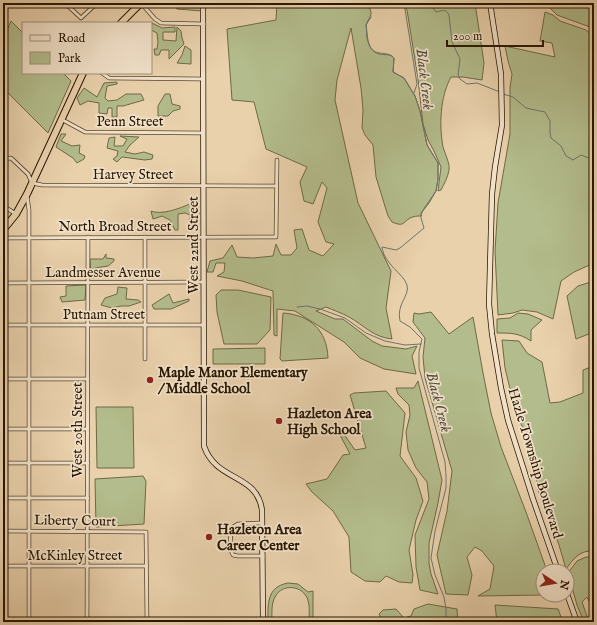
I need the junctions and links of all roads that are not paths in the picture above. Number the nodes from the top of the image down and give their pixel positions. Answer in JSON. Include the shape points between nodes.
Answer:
{"nodes":[{"id":1,"x":65,"y":3,"type":"edge"},
{"id":2,"x":97,"y":3,"type":"edge"},
{"id":3,"x":141,"y":3,"type":"edge"},
{"id":4,"x":203,"y":3,"type":"edge"},
{"id":5,"x":490,"y":3,"type":"edge"},
{"id":6,"x":122,"y":22,"type":"edge"},
{"id":7,"x":204,"y":24,"type":"junction"},
{"id":8,"x":83,"y":74,"type":"edge"},
{"id":9,"x":103,"y":74,"type":"edge"},
{"id":10,"x":203,"y":79,"type":"junction"},
{"id":11,"x":61,"y":119,"type":"junction"},
{"id":12,"x":203,"y":132,"type":"junction"},
{"id":13,"x":3,"y":159,"type":"edge"},
{"id":14,"x":277,"y":160,"type":"dead end"},
{"id":15,"x":32,"y":183,"type":"junction"},
{"id":16,"x":204,"y":185,"type":"junction"},
{"id":17,"x":275,"y":186,"type":"junction"},
{"id":18,"x":27,"y":194,"type":"junction"},
{"id":19,"x":3,"y":206,"type":"edge"},
{"id":20,"x":16,"y":214,"type":"junction"},
{"id":21,"x":3,"y":230,"type":"edge"},
{"id":22,"x":29,"y":237,"type":"junction"},
{"id":23,"x":88,"y":237,"type":"junction"},
{"id":24,"x":145,"y":237,"type":"junction"},
{"id":25,"x":204,"y":237,"type":"junction"},
{"id":26,"x":3,"y":238,"type":"edge"},
{"id":27,"x":204,"y":282,"type":"junction"},
{"id":28,"x":3,"y":283,"type":"edge"},
{"id":29,"x":29,"y":283,"type":"junction"},
{"id":30,"x":88,"y":283,"type":"junction"},
{"id":31,"x":145,"y":283,"type":"junction"},
{"id":32,"x":3,"y":325,"type":"edge"},
{"id":33,"x":29,"y":325,"type":"junction"},
{"id":34,"x":88,"y":325,"type":"junction"},
{"id":35,"x":145,"y":325,"type":"junction"},
{"id":36,"x":204,"y":325,"type":"junction"},
{"id":37,"x":145,"y":359,"type":"dead end"},
{"id":38,"x":3,"y":379,"type":"edge"},
{"id":39,"x":29,"y":379,"type":"junction"},
{"id":40,"x":88,"y":379,"type":"junction"},
{"id":41,"x":3,"y":429,"type":"edge"},
{"id":42,"x":28,"y":429,"type":"junction"},
{"id":43,"x":88,"y":429,"type":"junction"},
{"id":44,"x":3,"y":463,"type":"edge"},
{"id":45,"x":28,"y":463,"type":"junction"},
{"id":46,"x":88,"y":463,"type":"junction"},
{"id":47,"x":3,"y":498,"type":"edge"},
{"id":48,"x":28,"y":498,"type":"junction"},
{"id":49,"x":88,"y":498,"type":"junction"},
{"id":50,"x":262,"y":523,"type":"junction"},
{"id":51,"x":3,"y":531,"type":"edge"},
{"id":52,"x":30,"y":531,"type":"junction"},
{"id":53,"x":88,"y":532,"type":"junction"},
{"id":54,"x":263,"y":556,"type":"junction"},
{"id":55,"x":555,"y":563,"type":"edge"},
{"id":56,"x":3,"y":566,"type":"edge"},
{"id":57,"x":29,"y":566,"type":"junction"},
{"id":58,"x":88,"y":566,"type":"junction"},
{"id":59,"x":147,"y":566,"type":"junction"},
{"id":60,"x":570,"y":603,"type":"edge"},
{"id":61,"x":29,"y":622,"type":"edge"},
{"id":62,"x":88,"y":622,"type":"edge"},
{"id":63,"x":147,"y":622,"type":"edge"},
{"id":64,"x":263,"y":622,"type":"edge"},
{"id":65,"x":577,"y":622,"type":"edge"}],
"edges":[{"from":1,"to":2,"type":"street","via":[[81,18]]},
{"from":3,"to":6,"type":"highway"},
{"from":3,"to":7,"type":"street","via":[[161,23]]},
{"from":4,"to":7,"type":"street","name":"West 22nd Street"},
{"from":5,"to":55,"type":"street","name":"Hazle Township Boulevard","via":[[501,74],[502,125],[492,194],[489,304],[492,334],[508,420]]},
{"from":7,"to":10,"type":"street","name":"West 22nd Street"},
{"from":8,"to":11,"type":"highway"},
{"from":9,"to":10,"type":"street","via":[[109,78]]},
{"from":10,"to":12,"type":"street","name":"West 22nd Street"},
{"from":11,"to":12,"type":"street","name":"Penn Street","via":[[85,132]]},
{"from":11,"to":15,"type":"highway"},
{"from":12,"to":16,"type":"street","name":"West 22nd Street"},
{"from":13,"to":15,"type":"street","via":[[11,158],[28,174]]},
{"from":14,"to":17,"type":"street"},
{"from":15,"to":16,"type":"street","name":"Harvey Street"},
{"from":15,"to":18,"type":"highway"},
{"from":16,"to":17,"type":"street","name":"Harvey Street"},
{"from":16,"to":25,"type":"street","name":"West 22nd Street"},
{"from":17,"to":25,"type":"street","name":"North Broad Street","via":[[276,237]]},
{"from":18,"to":20,"type":"highway"},
{"from":18,"to":22,"type":"street"},
{"from":19,"to":20,"type":"street"},
{"from":20,"to":21,"type":"highway"},
{"from":22,"to":23,"type":"street","name":"North Broad Street"},
{"from":22,"to":26,"type":"street","name":"North Broad Street"},
{"from":22,"to":29,"type":"street"},
{"from":23,"to":24,"type":"street","name":"North Broad Street"},
{"from":23,"to":30,"type":"street","name":"West 20th Street"},
{"from":24,"to":25,"type":"street","name":"North Broad Street"},
{"from":24,"to":31,"type":"street"},
{"from":25,"to":27,"type":"street","name":"West 22nd Street"},
{"from":27,"to":31,"type":"street","name":"Landmesser Avenue"},
{"from":27,"to":36,"type":"street","name":"West 22nd Street"},
{"from":28,"to":29,"type":"street","name":"Landmesser Avenue"},
{"from":29,"to":30,"type":"street","name":"Landmesser Avenue"},
{"from":29,"to":33,"type":"street"},
{"from":30,"to":31,"type":"street","name":"Landmesser Avenue"},
{"from":30,"to":34,"type":"street","name":"West 20th Street"},
{"from":31,"to":35,"type":"street"},
{"from":32,"to":33,"type":"street","name":"Putnam Street"},
{"from":33,"to":34,"type":"street","name":"Putnam Street"},
{"from":33,"to":39,"type":"street"},
{"from":34,"to":35,"type":"street","name":"Putnam Street"},
{"from":34,"to":40,"type":"street","name":"West 20th Street"},
{"from":35,"to":36,"type":"street","name":"Putnam Street"},
{"from":35,"to":37,"type":"street"},
{"from":36,"to":50,"type":"street","name":"West 22nd Street","via":[[204,446],[212,462],[251,488],[258,496],[261,500]]},
{"from":38,"to":39,"type":"street"},
{"from":39,"to":40,"type":"street"},
{"from":39,"to":42,"type":"street"},
{"from":40,"to":43,"type":"street","name":"West 20th Street"},
{"from":41,"to":42,"type":"street"},
{"from":42,"to":43,"type":"street"},
{"from":42,"to":45,"type":"street"},
{"from":43,"to":46,"type":"street","name":"West 20th Street"},
{"from":44,"to":45,"type":"street"},
{"from":45,"to":46,"type":"street"},
{"from":45,"to":48,"type":"street"},
{"from":46,"to":49,"type":"street","name":"West 20th Street"},
{"from":47,"to":48,"type":"street"},
{"from":48,"to":49,"type":"street"},
{"from":48,"to":52,"type":"street"},
{"from":49,"to":53,"type":"street","name":"West 20th Street"},
{"from":50,"to":54,"type":"street","name":"West 22nd Street"},
{"from":50,"to":54,"type":"street","via":[[238,524],[233,527],[231,546],[233,555]]},
{"from":51,"to":52,"type":"street","name":"Liberty Court"},
{"from":52,"to":53,"type":"street","name":"Liberty Court"},
{"from":52,"to":57,"type":"street"},
{"from":53,"to":58,"type":"street","name":"West 20th Street"},
{"from":53,"to":59,"type":"street","name":"Liberty Court","via":[[146,532]]},
{"from":54,"to":64,"type":"street","name":"West 22nd Street"},
{"from":56,"to":57,"type":"street","name":"McKinley Street"},
{"from":57,"to":58,"type":"street","name":"McKinley Street"},
{"from":57,"to":61,"type":"street"},
{"from":58,"to":59,"type":"street","name":"McKinley Street"},
{"from":58,"to":62,"type":"street","name":"West 20th Street"},
{"from":59,"to":63,"type":"street"},
{"from":60,"to":65,"type":"street"}]}
